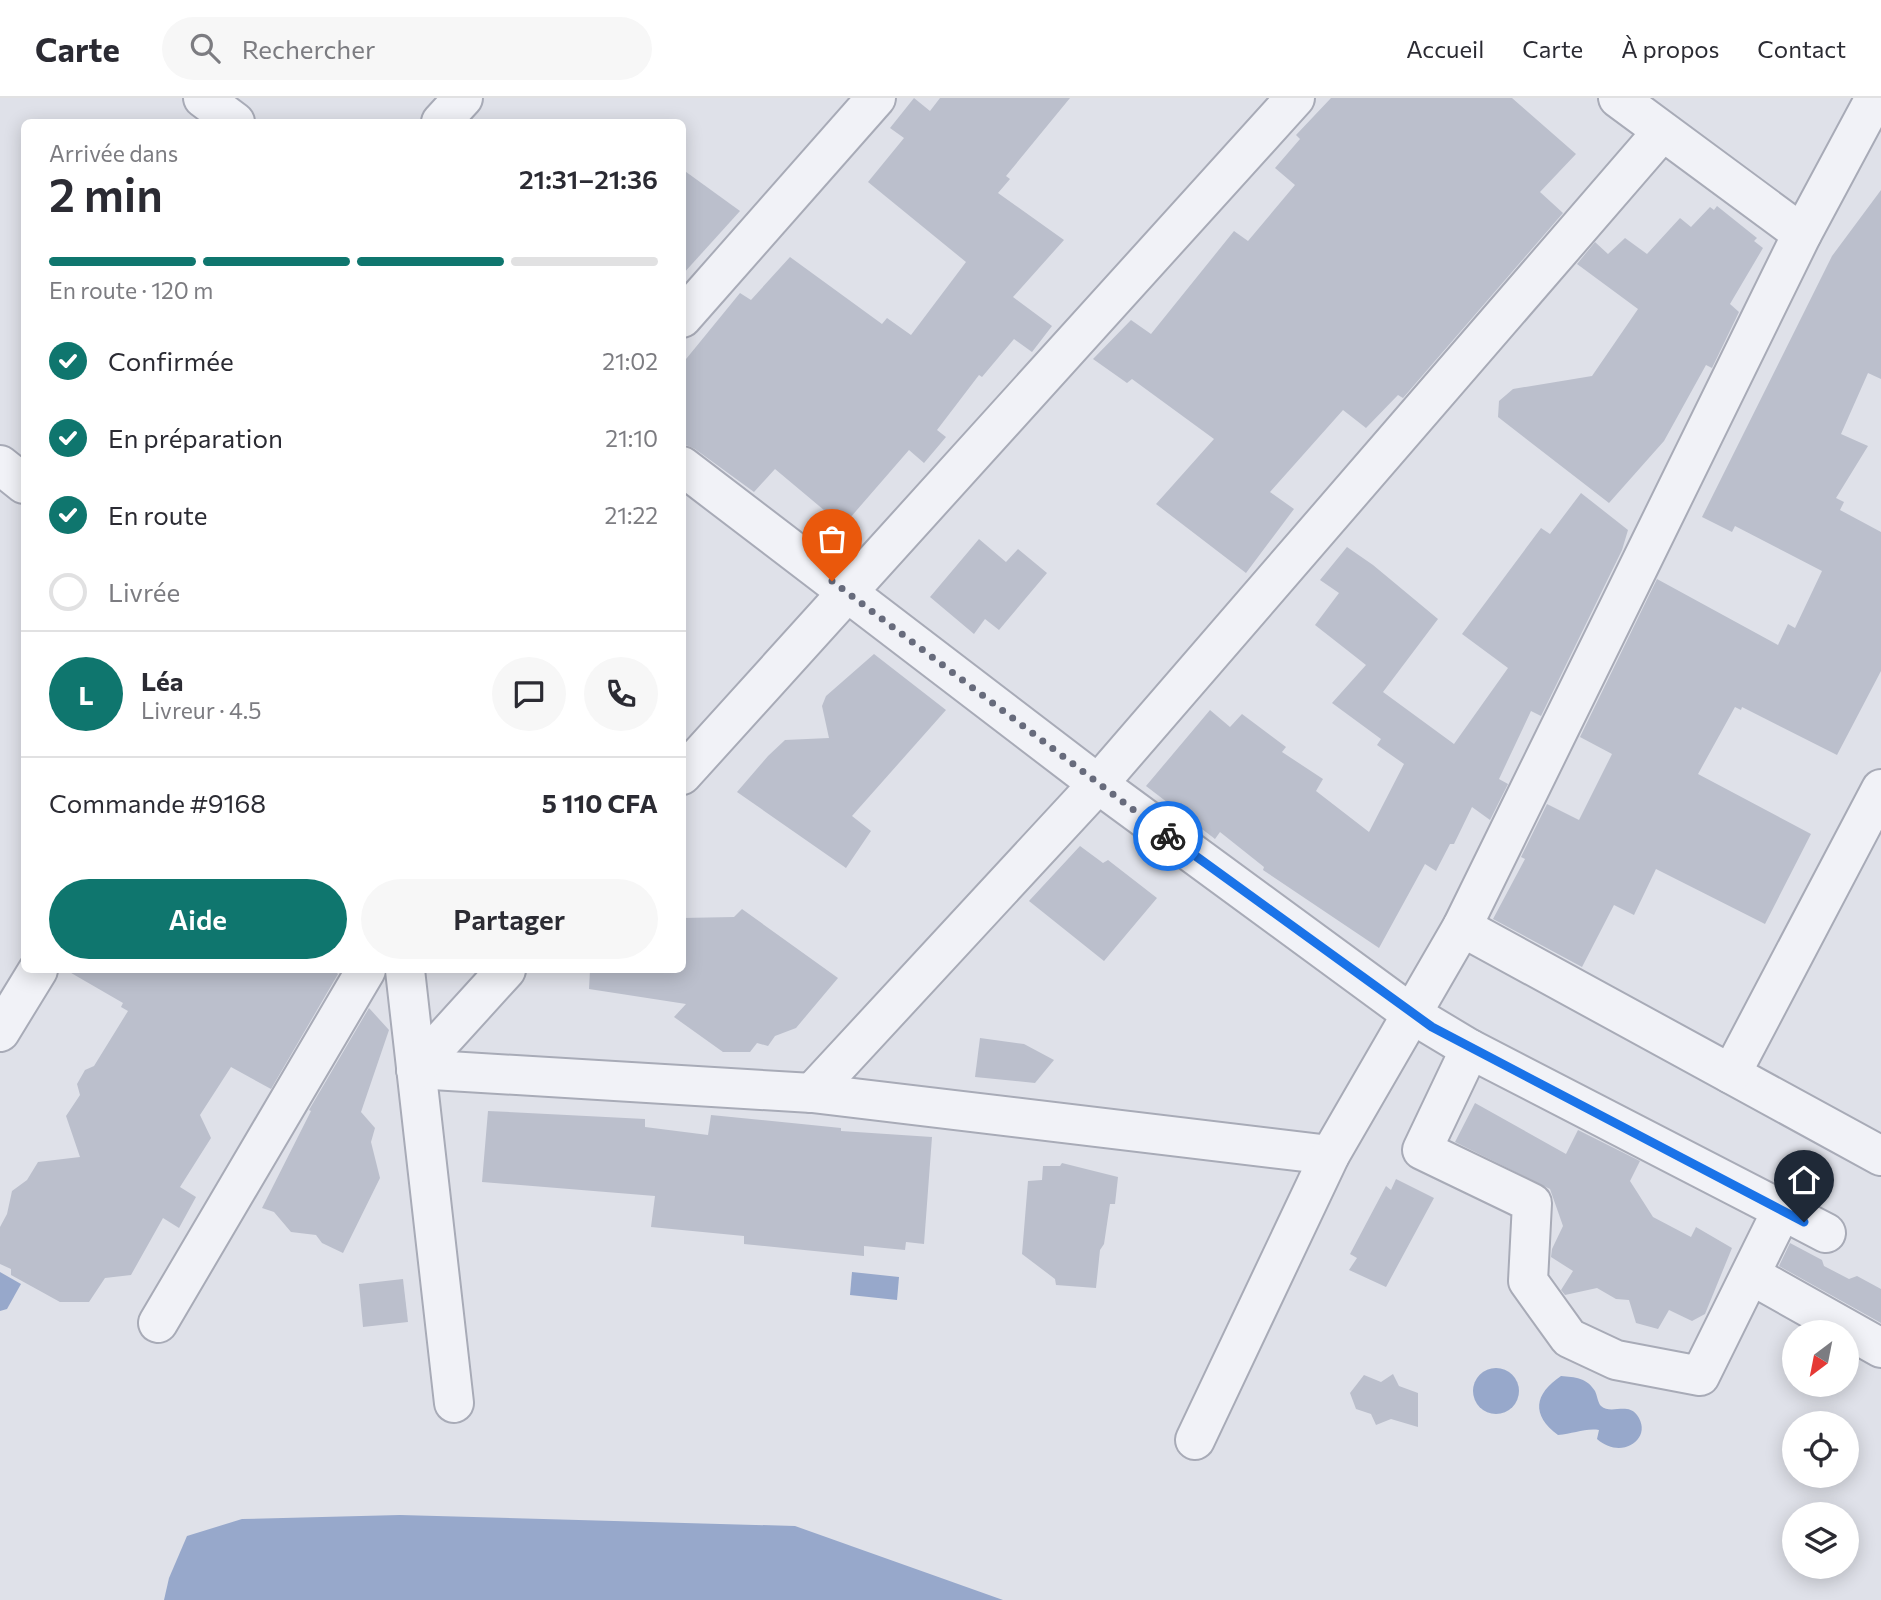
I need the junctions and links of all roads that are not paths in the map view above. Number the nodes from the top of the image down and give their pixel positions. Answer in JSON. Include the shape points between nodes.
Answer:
{"nodes":[{"id":1,"x":202,"y":98,"type":"edge"},
{"id":2,"x":463,"y":98,"type":"edge"},
{"id":3,"x":876,"y":98,"type":"edge"},
{"id":4,"x":1618,"y":98,"type":"edge"},
{"id":5,"x":1875,"y":98,"type":"edge"},
{"id":6,"x":1290,"y":100,"type":"edge"},
{"id":7,"x":230,"y":119,"type":"edge"},
{"id":8,"x":445,"y":119,"type":"edge"},
{"id":9,"x":1662,"y":132,"type":"junction"},
{"id":10,"x":1802,"y":234,"type":"junction"},
{"id":11,"x":686,"y":313,"type":"edge"},
{"id":12,"x":686,"y":469,"type":"edge"},
{"id":13,"x":847,"y":593,"type":"junction"},
{"id":14,"x":686,"y":771,"type":"edge"},
{"id":15,"x":1098,"y":784,"type":"junction"},
{"id":16,"x":1881,"y":789,"type":"edge"},
{"id":17,"x":1462,"y":927,"type":"junction"},
{"id":18,"x":36,"y":973,"type":"edge"},
{"id":19,"x":364,"y":973,"type":"edge"},
{"id":20,"x":405,"y":973,"type":"edge"},
{"id":21,"x":503,"y":973,"type":"edge"},
{"id":22,"x":1410,"y":1013,"type":"junction"},
{"id":23,"x":0,"y":1032,"type":"edge"},
{"id":24,"x":1470,"y":1049,"type":"junction"},
{"id":25,"x":416,"y":1069,"type":"junction"},
{"id":26,"x":1731,"y":1074,"type":"junction"},
{"id":27,"x":812,"y":1093,"type":"junction"},
{"id":28,"x":1330,"y":1155,"type":"junction"},
{"id":29,"x":1881,"y":1156,"type":"edge"},
{"id":30,"x":1782,"y":1210,"type":"junction"},
{"id":31,"x":1826,"y":1233,"type":"dead end"},
{"id":32,"x":1751,"y":1275,"type":"junction"},
{"id":33,"x":158,"y":1323,"type":"dead end"},
{"id":34,"x":1881,"y":1348,"type":"edge"},
{"id":35,"x":454,"y":1403,"type":"dead end"},
{"id":36,"x":1195,"y":1440,"type":"dead end"}],
"edges":[{"from":1,"to":7,"type":"street"},
{"from":2,"to":8,"type":"street"},
{"from":3,"to":11,"type":"street"},
{"from":4,"to":9,"type":"street"},
{"from":5,"to":10,"type":"street"},
{"from":6,"to":13,"type":"street"},
{"from":9,"to":10,"type":"street"},
{"from":9,"to":15,"type":"street"},
{"from":10,"to":17,"type":"street"},
{"from":12,"to":13,"type":"street"},
{"from":13,"to":14,"type":"street"},
{"from":13,"to":15,"type":"street"},
{"from":15,"to":22,"type":"street"},
{"from":15,"to":27,"type":"street"},
{"from":16,"to":26,"type":"street"},
{"from":17,"to":22,"type":"street"},
{"from":17,"to":26,"type":"street"},
{"from":18,"to":23,"type":"street"},
{"from":19,"to":33,"type":"street"},
{"from":20,"to":25,"type":"street"},
{"from":21,"to":25,"type":"street"},
{"from":22,"to":24,"type":"street"},
{"from":22,"to":28,"type":"street"},
{"from":24,"to":30,"type":"street"},
{"from":24,"to":32,"type":"street","via":[[1422,1150],[1532,1203],[1528,1281],[1569,1338],[1616,1360],[1700,1376]]},
{"from":25,"to":27,"type":"street"},
{"from":25,"to":35,"type":"street"},
{"from":26,"to":29,"type":"street"},
{"from":27,"to":28,"type":"street"},
{"from":28,"to":36,"type":"street"},
{"from":30,"to":31,"type":"street"},
{"from":30,"to":32,"type":"street"},
{"from":32,"to":34,"type":"street"}]}
